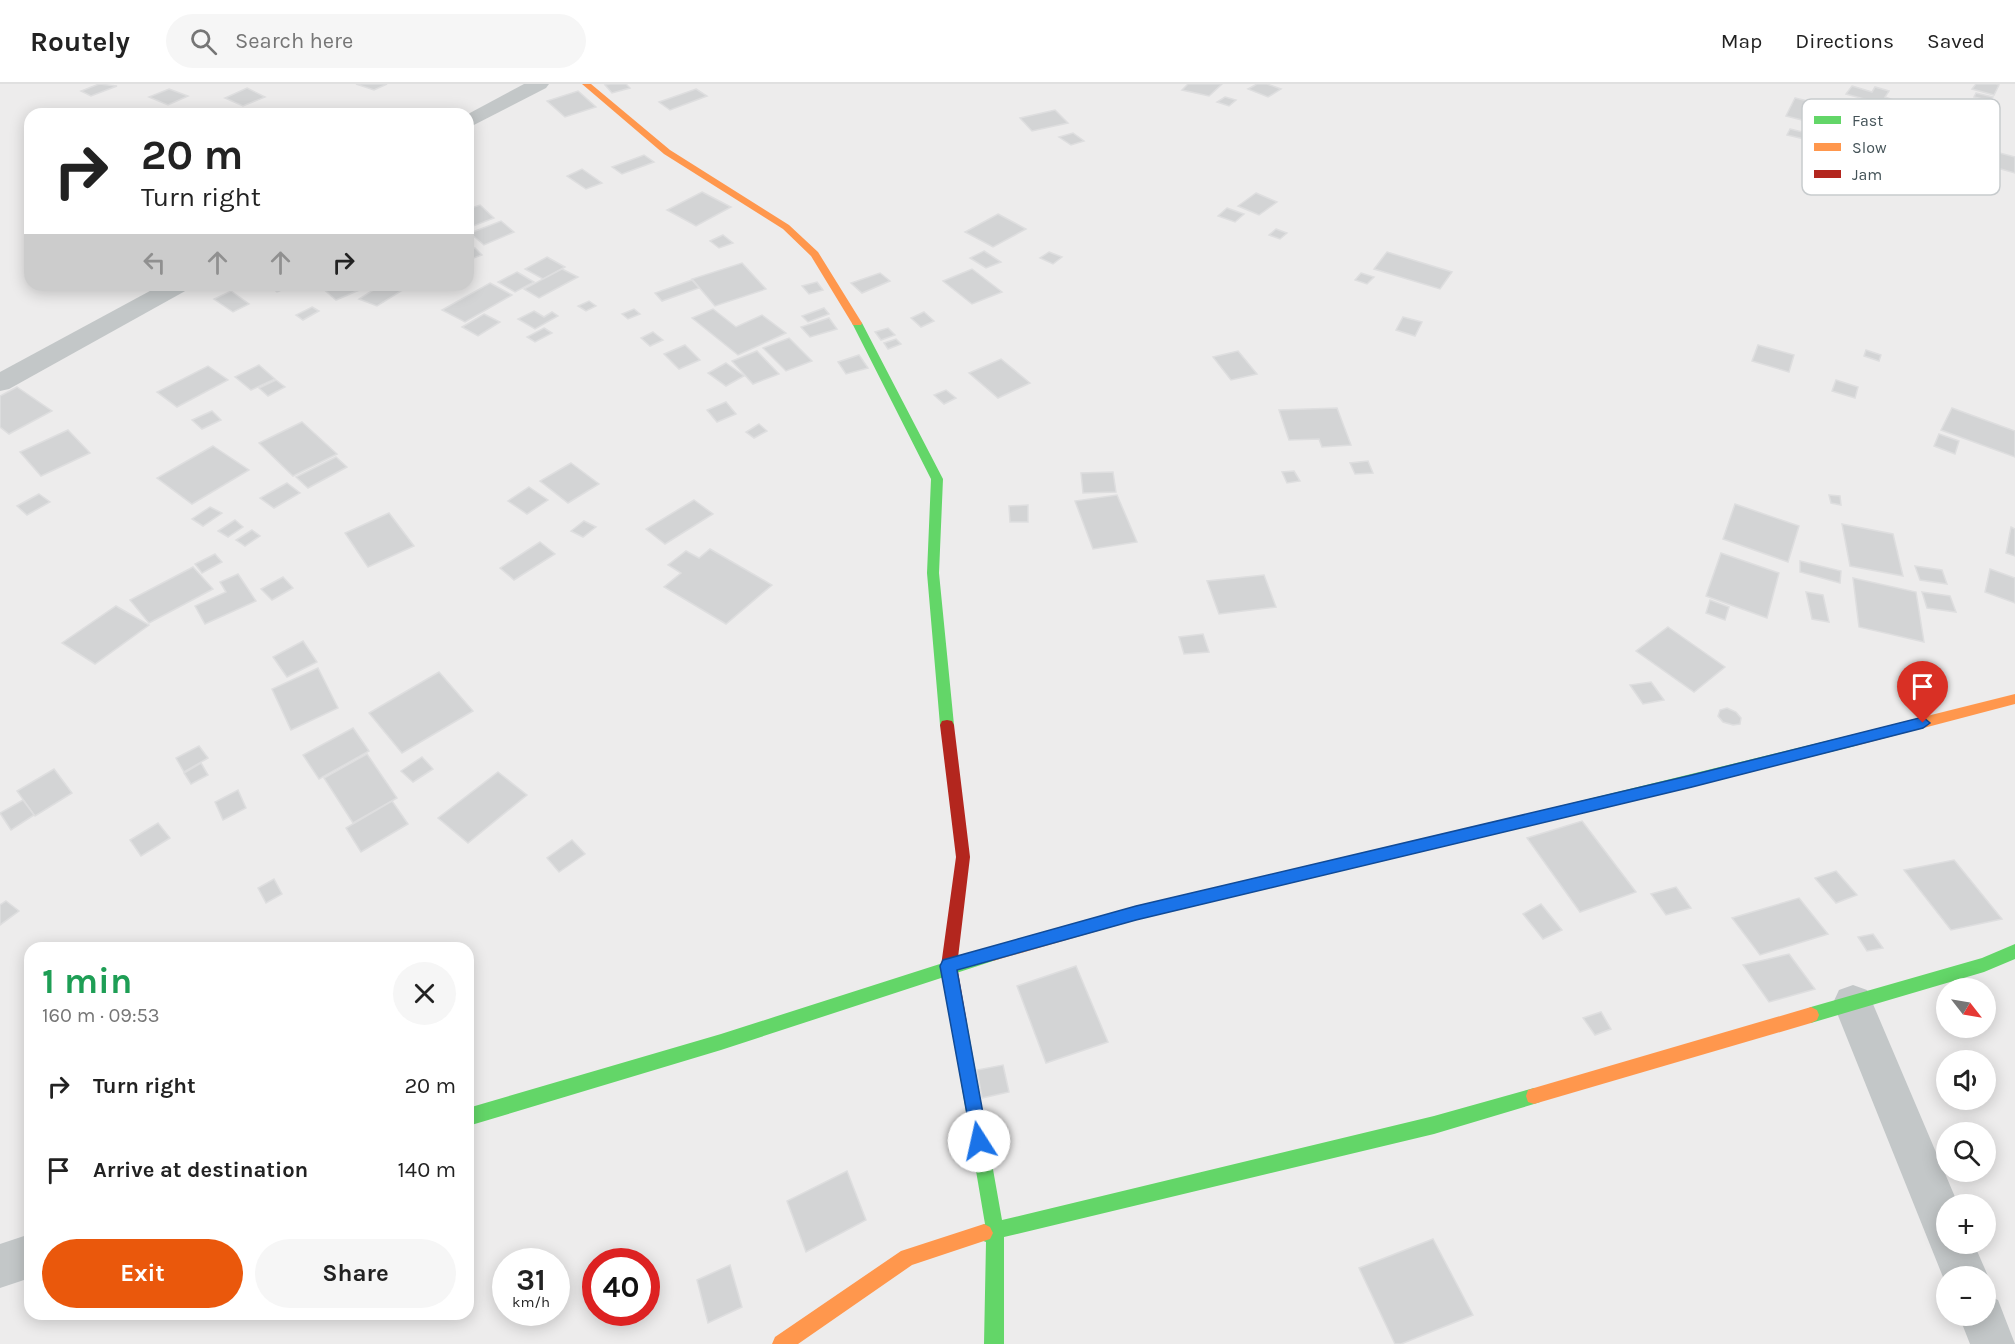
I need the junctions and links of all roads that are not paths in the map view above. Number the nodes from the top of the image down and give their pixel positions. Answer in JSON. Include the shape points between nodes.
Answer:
{"nodes":[{"id":1,"x":539,"y":84,"type":"edge"},
{"id":2,"x":586,"y":84,"type":"edge"},
{"id":3,"x":474,"y":119,"type":"edge"},
{"id":4,"x":167,"y":291,"type":"edge"},
{"id":5,"x":0,"y":383,"type":"edge"},
{"id":6,"x":2015,"y":699,"type":"edge"},
{"id":7,"x":2015,"y":951,"type":"edge"},
{"id":8,"x":948,"y":966,"type":"junction"},
{"id":9,"x":1853,"y":1003,"type":"junction"},
{"id":10,"x":474,"y":1115,"type":"edge"},
{"id":11,"x":1936,"y":1205,"type":"edge"},
{"id":12,"x":995,"y":1230,"type":"junction"},
{"id":13,"x":24,"y":1259,"type":"edge"},
{"id":14,"x":0,"y":1266,"type":"edge"},
{"id":15,"x":1986,"y":1326,"type":"edge"},
{"id":16,"x":782,"y":1344,"type":"edge"},
{"id":17,"x":994,"y":1344,"type":"edge"},
{"id":18,"x":1993,"y":1344,"type":"edge"}],
"edges":[{"from":1,"to":3,"type":"street"},
{"from":2,"to":8,"type":"street","via":[[667,152],[786,226],[815,254],[853,315],[937,479],[933,573],[963,857]]},
{"from":4,"to":5,"type":"street"},
{"from":6,"to":8,"type":"street","via":[[1692,781],[1136,913]]},
{"from":7,"to":9,"type":"street","via":[[1984,965]]},
{"from":8,"to":10,"type":"street","via":[[721,1042]]},
{"from":8,"to":12,"type":"street"},
{"from":9,"to":11,"type":"street"},
{"from":9,"to":12,"type":"street","via":[[1434,1125]]},
{"from":12,"to":16,"type":"street","via":[[907,1257]]},
{"from":12,"to":17,"type":"street"},
{"from":13,"to":14,"type":"street"},
{"from":15,"to":18,"type":"street"}]}
